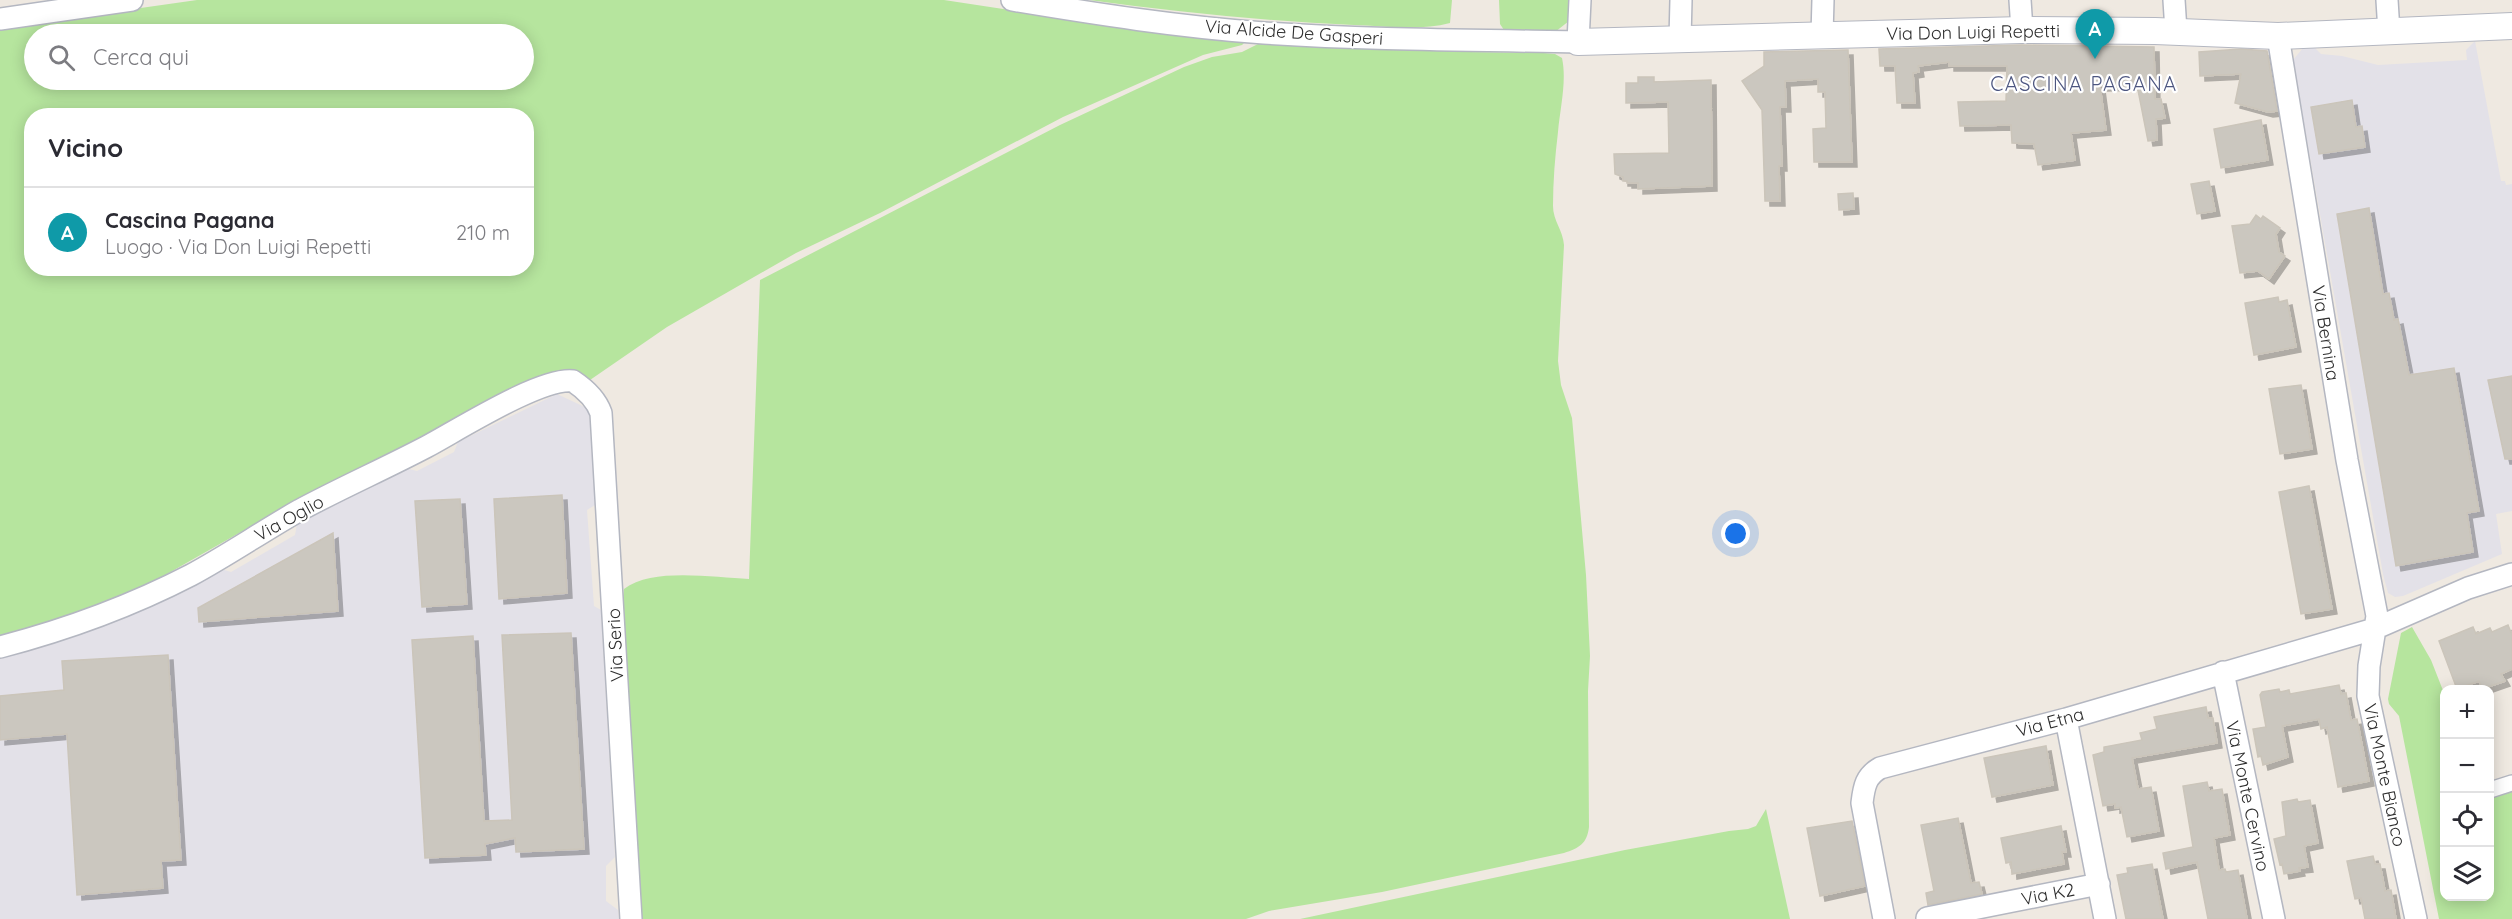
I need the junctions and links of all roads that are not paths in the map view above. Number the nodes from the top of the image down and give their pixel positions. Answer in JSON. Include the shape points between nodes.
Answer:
{"nodes":[{"id":1,"x":132,"y":0,"type":"edge"},
{"id":2,"x":1012,"y":0,"type":"edge"},
{"id":3,"x":1580,"y":0,"type":"edge"},
{"id":4,"x":1681,"y":0,"type":"edge"},
{"id":5,"x":1823,"y":0,"type":"edge"},
{"id":6,"x":2020,"y":0,"type":"edge"},
{"id":7,"x":2174,"y":0,"type":"edge"},
{"id":8,"x":2387,"y":0,"type":"edge"},
{"id":9,"x":0,"y":19,"type":"edge"},
{"id":10,"x":2512,"y":26,"type":"edge"},
{"id":11,"x":2022,"y":30,"type":"junction"},
{"id":12,"x":2176,"y":31,"type":"junction"},
{"id":13,"x":2389,"y":32,"type":"junction"},
{"id":14,"x":1822,"y":35,"type":"junction"},
{"id":15,"x":2278,"y":36,"type":"junction"},
{"id":16,"x":1680,"y":39,"type":"junction"},
{"id":17,"x":1578,"y":42,"type":"junction"},
{"id":18,"x":573,"y":381,"type":"joint"},
{"id":19,"x":2512,"y":574,"type":"edge"},
{"id":20,"x":2374,"y":629,"type":"junction"},
{"id":21,"x":0,"y":646,"type":"edge"},
{"id":22,"x":2223,"y":672,"type":"junction"},
{"id":23,"x":2066,"y":719,"type":"junction"},
{"id":24,"x":2512,"y":783,"type":"edge"},
{"id":25,"x":2494,"y":789,"type":"edge"},
{"id":26,"x":2098,"y":884,"type":"junction"},
{"id":27,"x":1927,"y":918,"type":"edge"},
{"id":28,"x":631,"y":919,"type":"edge"},
{"id":29,"x":1884,"y":919,"type":"edge"},
{"id":30,"x":2105,"y":919,"type":"edge"},
{"id":31,"x":2274,"y":919,"type":"edge"},
{"id":32,"x":2416,"y":919,"type":"edge"}],
"edges":[{"from":1,"to":9,"type":"street"},
{"from":2,"to":17,"type":"street","name":"Via Alcide De Gasperi","via":[[1102,15],[1261,33]]},
{"from":3,"to":17,"type":"street"},
{"from":4,"to":16,"type":"street"},
{"from":5,"to":14,"type":"street"},
{"from":6,"to":11,"type":"street"},
{"from":7,"to":12,"type":"street"},
{"from":8,"to":13,"type":"street"},
{"from":10,"to":13,"type":"street","name":"Via Don Luigi Repetti"},
{"from":11,"to":12,"type":"street","name":"Via Don Luigi Repetti"},
{"from":11,"to":14,"type":"street","name":"Via Don Luigi Repetti"},
{"from":12,"to":15,"type":"street","name":"Via Don Luigi Repetti"},
{"from":13,"to":15,"type":"street","name":"Via Don Luigi Repetti"},
{"from":14,"to":16,"type":"street","name":"Via Don Luigi Repetti"},
{"from":15,"to":20,"type":"street","name":"Via Bernina","via":[[2347,460],[2377,616]]},
{"from":16,"to":17,"type":"street","name":"Via Don Luigi Repetti"},
{"from":18,"to":21,"type":"street","name":"Via Oglio","via":[[552,383],[521,396],[300,510],[149,595],[42,636]]},
{"from":18,"to":28,"type":"street","name":"Via Serio","via":[[587,392],[601,413]]},
{"from":19,"to":20,"type":"street","name":"Via Etna","via":[[2468,588]]},
{"from":20,"to":22,"type":"street","name":"Via Etna"},
{"from":20,"to":32,"type":"street","name":"Via Monte Bianco","via":[[2368,696]]},
{"from":22,"to":23,"type":"street","name":"Via Etna"},
{"from":22,"to":31,"type":"street","name":"Via Monte Cervino"},
{"from":23,"to":26,"type":"street","name":"Via K2"},
{"from":23,"to":29,"type":"street","name":"Via Etna","via":[[1871,773],[1864,785],[1862,802]]},
{"from":24,"to":25,"type":"street"},
{"from":26,"to":27,"type":"street","name":"Via K2"},
{"from":26,"to":30,"type":"street","name":"Via K2"}]}
